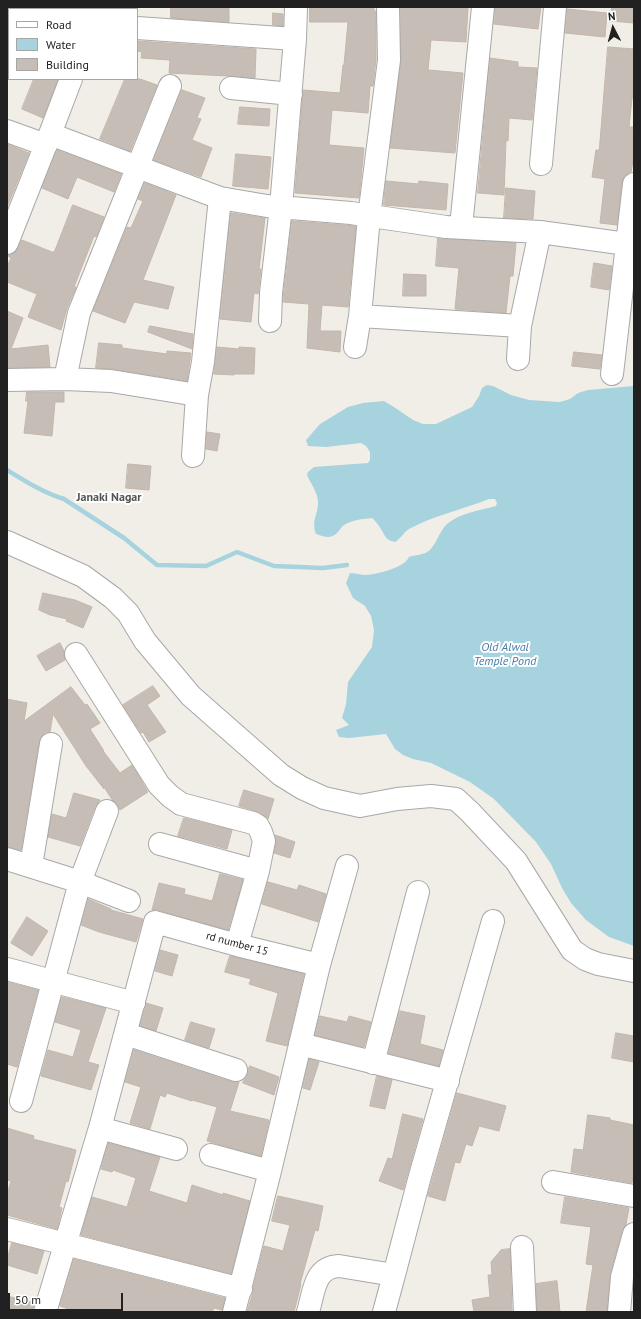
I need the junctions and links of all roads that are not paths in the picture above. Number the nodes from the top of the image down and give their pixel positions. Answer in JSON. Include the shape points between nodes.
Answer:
{"nodes":[{"id":1,"x":296,"y":7,"type":"edge"},
{"id":2,"x":388,"y":7,"type":"edge"},
{"id":3,"x":483,"y":7,"type":"edge"},
{"id":4,"x":555,"y":7,"type":"edge"},
{"id":5,"x":138,"y":28,"type":"edge"},
{"id":6,"x":295,"y":39,"type":"junction"},
{"id":7,"x":71,"y":80,"type":"edge"},
{"id":8,"x":170,"y":86,"type":"dead end"},
{"id":9,"x":231,"y":88,"type":"dead end"},
{"id":10,"x":291,"y":94,"type":"junction"},
{"id":11,"x":7,"y":131,"type":"edge"},
{"id":12,"x":48,"y":140,"type":"junction"},
{"id":13,"x":541,"y":164,"type":"dead end"},
{"id":14,"x":138,"y":167,"type":"junction"},
{"id":15,"x":634,"y":184,"type":"edge"},
{"id":16,"x":220,"y":198,"type":"junction"},
{"id":17,"x":281,"y":207,"type":"junction"},
{"id":18,"x":369,"y":216,"type":"junction"},
{"id":19,"x":462,"y":228,"type":"junction"},
{"id":20,"x":540,"y":232,"type":"junction"},
{"id":21,"x":7,"y":244,"type":"edge"},
{"id":22,"x":630,"y":244,"type":"edge"},
{"id":23,"x":360,"y":316,"type":"junction"},
{"id":24,"x":270,"y":321,"type":"dead end"},
{"id":25,"x":520,"y":326,"type":"junction"},
{"id":26,"x":625,"y":334,"type":"edge"},
{"id":27,"x":355,"y":347,"type":"dead end"},
{"id":28,"x":518,"y":359,"type":"dead end"},
{"id":29,"x":612,"y":374,"type":"dead end"},
{"id":30,"x":65,"y":379,"type":"junction"},
{"id":31,"x":7,"y":380,"type":"edge"},
{"id":32,"x":197,"y":395,"type":"junction"},
{"id":33,"x":193,"y":456,"type":"dead end"},
{"id":34,"x":7,"y":542,"type":"edge"},
{"id":35,"x":76,"y":654,"type":"dead end"},
{"id":36,"x":51,"y":744,"type":"dead end"},
{"id":37,"x":107,"y":811,"type":"dead end"},
{"id":38,"x":160,"y":844,"type":"dead end"},
{"id":39,"x":7,"y":859,"type":"edge"},
{"id":40,"x":31,"y":866,"type":"junction"},
{"id":41,"x":348,"y":866,"type":"dead end"},
{"id":42,"x":258,"y":871,"type":"junction"},
{"id":43,"x":80,"y":882,"type":"junction"},
{"id":44,"x":418,"y":892,"type":"dead end"},
{"id":45,"x":129,"y":901,"type":"dead end"},
{"id":46,"x":493,"y":921,"type":"dead end"},
{"id":47,"x":238,"y":945,"type":"junction"},
{"id":48,"x":319,"y":965,"type":"junction"},
{"id":49,"x":7,"y":969,"type":"edge"},
{"id":50,"x":634,"y":972,"type":"edge"},
{"id":51,"x":52,"y":982,"type":"junction"},
{"id":52,"x":134,"y":1003,"type":"junction"},
{"id":53,"x":126,"y":1034,"type":"junction"},
{"id":54,"x":300,"y":1044,"type":"junction"},
{"id":55,"x":373,"y":1063,"type":"junction"},
{"id":56,"x":236,"y":1070,"type":"dead end"},
{"id":57,"x":448,"y":1081,"type":"junction"},
{"id":58,"x":21,"y":1101,"type":"dead end"},
{"id":59,"x":100,"y":1128,"type":"junction"},
{"id":60,"x":176,"y":1149,"type":"dead end"},
{"id":61,"x":211,"y":1155,"type":"dead end"},
{"id":62,"x":270,"y":1171,"type":"junction"},
{"id":63,"x":553,"y":1182,"type":"dead end"},
{"id":64,"x":634,"y":1196,"type":"edge"},
{"id":65,"x":7,"y":1229,"type":"edge"},
{"id":66,"x":634,"y":1234,"type":"edge"},
{"id":67,"x":65,"y":1244,"type":"junction"},
{"id":68,"x":522,"y":1247,"type":"dead end"},
{"id":69,"x":394,"y":1275,"type":"junction"},
{"id":70,"x":240,"y":1289,"type":"junction"},
{"id":71,"x":45,"y":1312,"type":"edge"},
{"id":72,"x":234,"y":1312,"type":"edge"},
{"id":73,"x":308,"y":1312,"type":"edge"},
{"id":74,"x":384,"y":1312,"type":"edge"},
{"id":75,"x":525,"y":1312,"type":"edge"},
{"id":76,"x":619,"y":1312,"type":"edge"}],
"edges":[{"from":1,"to":6,"type":"street"},
{"from":2,"to":18,"type":"street","via":[[389,60]]},
{"from":3,"to":19,"type":"street"},
{"from":4,"to":13,"type":"street"},
{"from":5,"to":6,"type":"street"},
{"from":6,"to":10,"type":"street"},
{"from":7,"to":12,"type":"street"},
{"from":8,"to":14,"type":"street"},
{"from":9,"to":10,"type":"street"},
{"from":10,"to":17,"type":"street"},
{"from":11,"to":12,"type":"street"},
{"from":12,"to":14,"type":"street"},
{"from":12,"to":21,"type":"street"},
{"from":14,"to":16,"type":"street"},
{"from":14,"to":30,"type":"street","via":[[79,313]]},
{"from":15,"to":22,"type":"street"},
{"from":16,"to":17,"type":"street"},
{"from":16,"to":32,"type":"street"},
{"from":17,"to":18,"type":"street"},
{"from":17,"to":24,"type":"street"},
{"from":18,"to":19,"type":"street"},
{"from":18,"to":23,"type":"street"},
{"from":19,"to":20,"type":"street"},
{"from":20,"to":22,"type":"street"},
{"from":20,"to":25,"type":"street"},
{"from":22,"to":26,"type":"street"},
{"from":23,"to":25,"type":"street"},
{"from":23,"to":27,"type":"street"},
{"from":25,"to":28,"type":"street"},
{"from":26,"to":29,"type":"street"},
{"from":30,"to":31,"type":"street"},
{"from":30,"to":32,"type":"street","via":[[112,381]]},
{"from":32,"to":33,"type":"street"},
{"from":34,"to":50,"type":"street","via":[[83,576],[113,598],[128,613],[145,640],[191,696],[281,774],[302,788],[324,798],[360,806],[431,796],[456,799],[516,861],[572,950],[584,959],[598,964]]},
{"from":35,"to":42,"type":"street","via":[[159,785],[170,796],[182,804],[258,826],[264,841]]},
{"from":36,"to":40,"type":"street"},
{"from":37,"to":43,"type":"street"},
{"from":38,"to":42,"type":"street"},
{"from":39,"to":40,"type":"street"},
{"from":40,"to":43,"type":"street"},
{"from":41,"to":48,"type":"street"},
{"from":42,"to":47,"type":"street"},
{"from":43,"to":45,"type":"street"},
{"from":43,"to":51,"type":"street"},
{"from":44,"to":55,"type":"street"},
{"from":46,"to":57,"type":"street"},
{"from":47,"to":48,"type":"street","name":"rd number 15"},
{"from":47,"to":52,"type":"street","name":"rd number 15","via":[[155,922]]},
{"from":48,"to":54,"type":"street"},
{"from":49,"to":51,"type":"street"},
{"from":51,"to":52,"type":"street"},
{"from":51,"to":58,"type":"street"},
{"from":52,"to":53,"type":"street"},
{"from":53,"to":56,"type":"street"},
{"from":53,"to":59,"type":"street"},
{"from":54,"to":55,"type":"street"},
{"from":54,"to":62,"type":"street"},
{"from":55,"to":57,"type":"street"},
{"from":57,"to":69,"type":"street"},
{"from":59,"to":60,"type":"street"},
{"from":59,"to":67,"type":"street"},
{"from":61,"to":62,"type":"street"},
{"from":62,"to":70,"type":"street"},
{"from":63,"to":64,"type":"street"},
{"from":65,"to":67,"type":"street"},
{"from":66,"to":76,"type":"street","via":[[622,1277]]},
{"from":67,"to":70,"type":"street"},
{"from":67,"to":71,"type":"street"},
{"from":68,"to":75,"type":"street"},
{"from":69,"to":73,"type":"street","via":[[331,1267],[323,1271],[317,1280]]},
{"from":69,"to":74,"type":"street"},
{"from":70,"to":72,"type":"street"}]}
